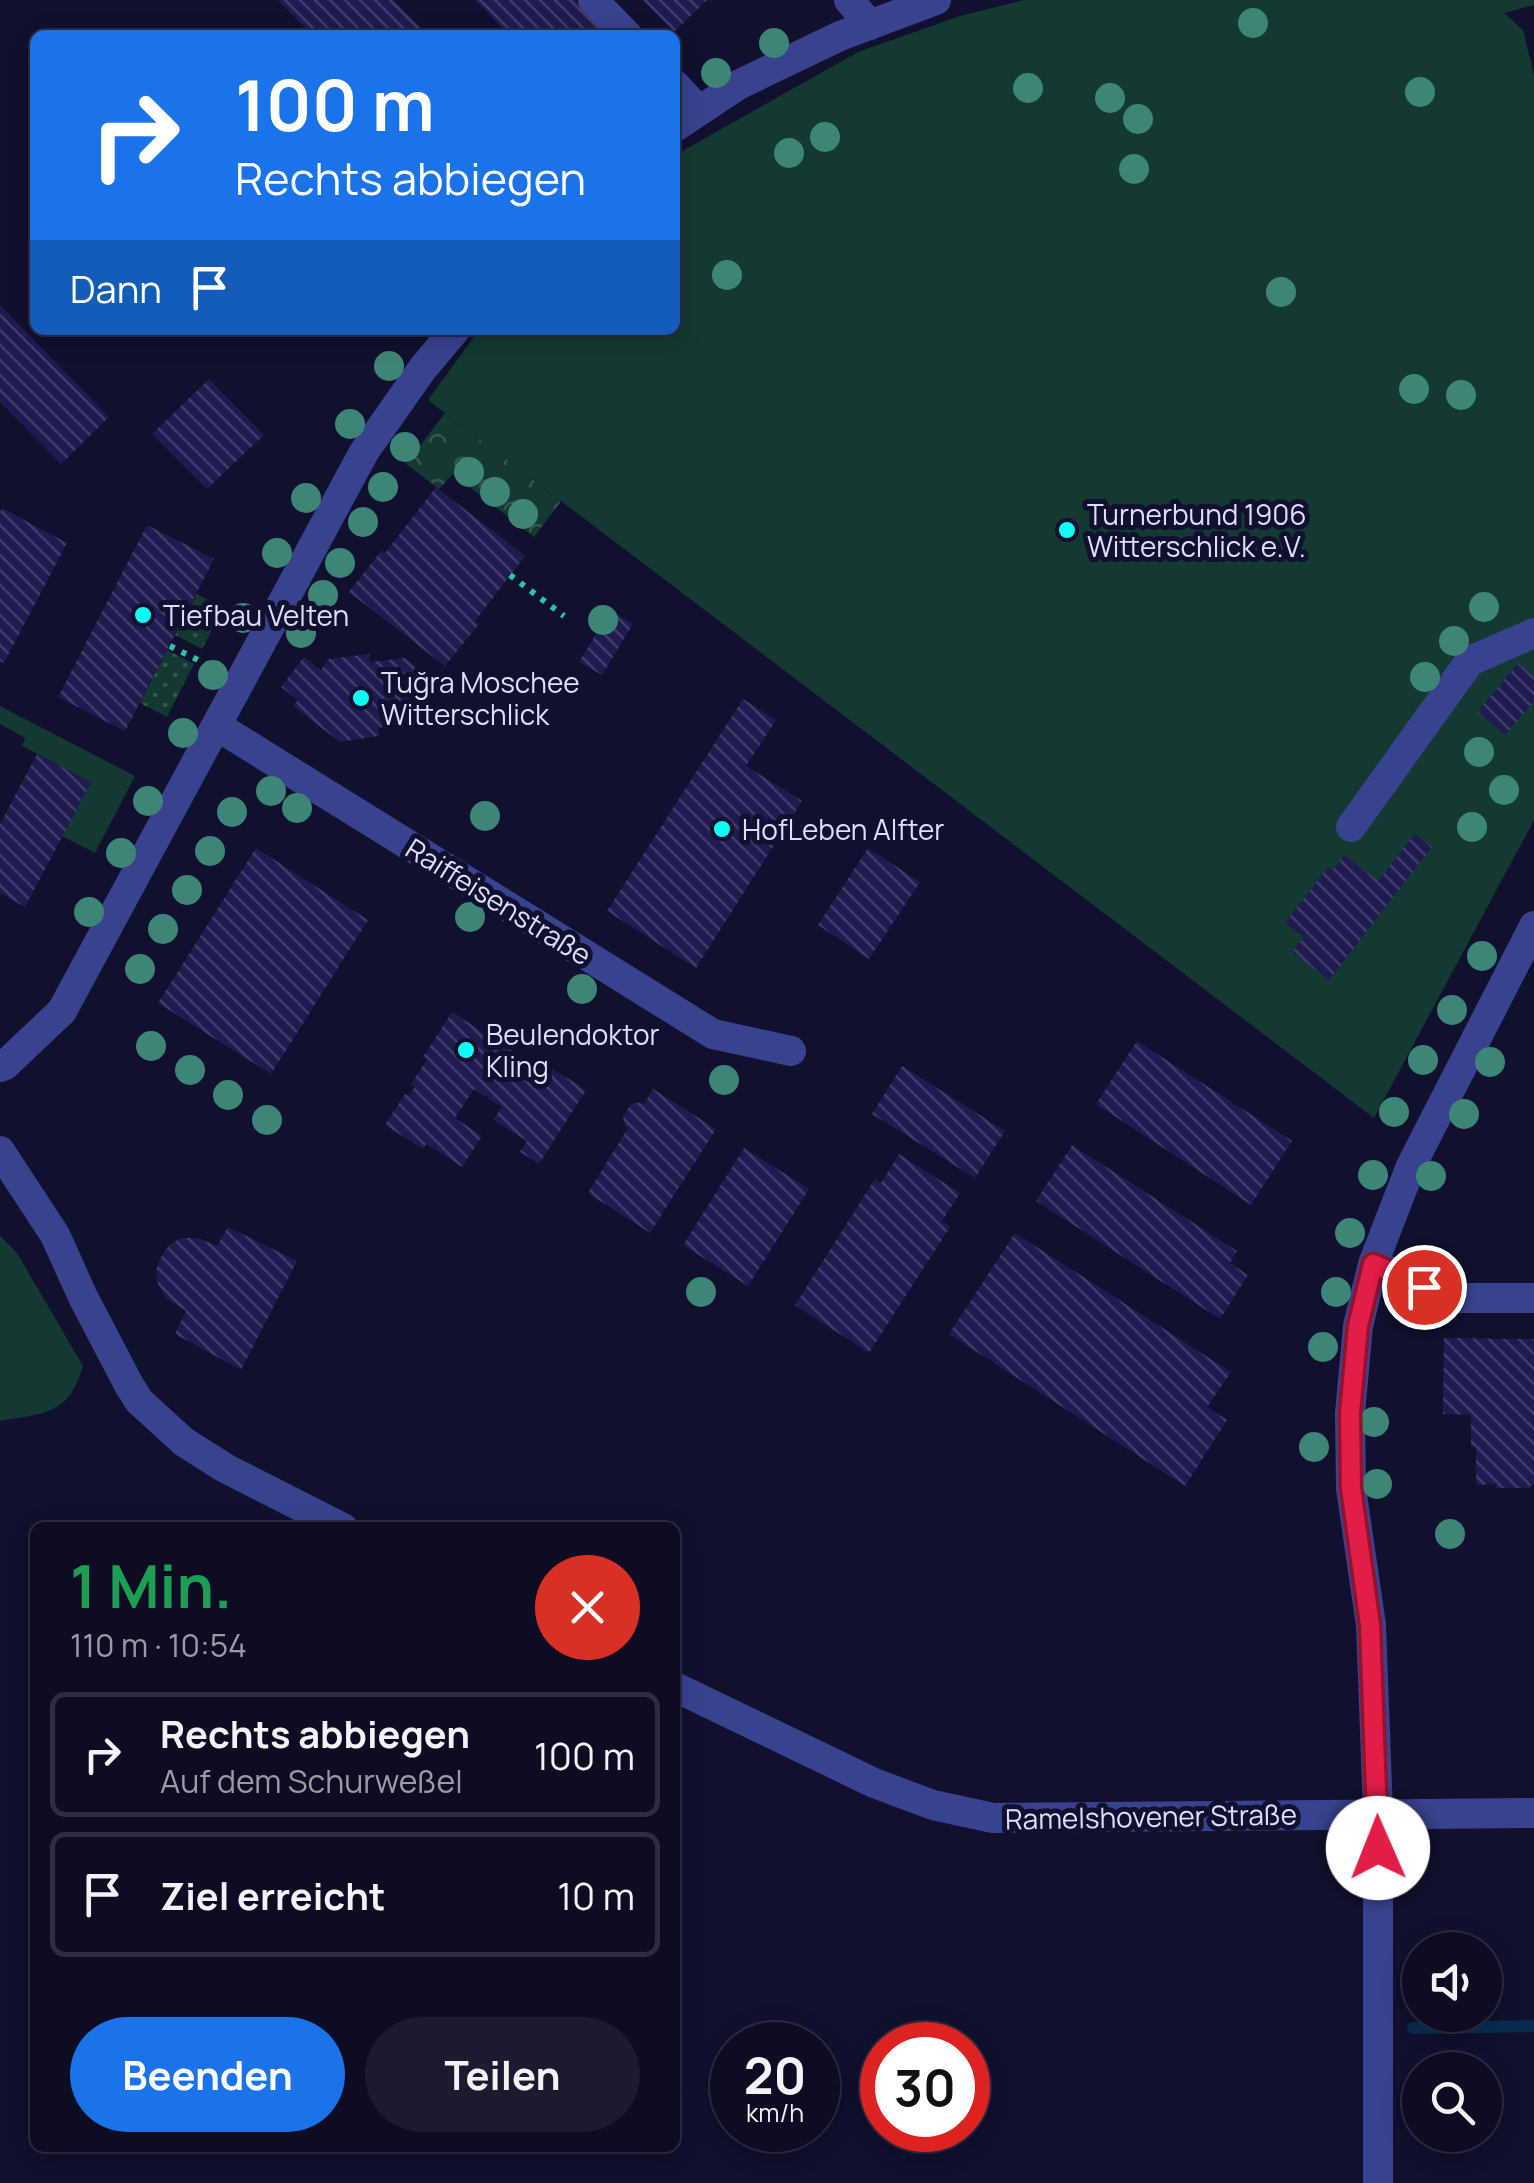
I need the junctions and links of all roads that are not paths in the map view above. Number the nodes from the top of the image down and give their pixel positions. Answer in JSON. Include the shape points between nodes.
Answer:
{"nodes":[{"id":1,"x":593,"y":0,"type":"edge"},
{"id":2,"x":849,"y":0,"type":"edge"},
{"id":3,"x":936,"y":0,"type":"edge"},
{"id":4,"x":870,"y":24,"type":"junction"},
{"id":5,"x":622,"y":30,"type":"edge"},
{"id":6,"x":687,"y":119,"type":"edge"},
{"id":7,"x":450,"y":335,"type":"edge"},
{"id":8,"x":1534,"y":633,"type":"edge"},
{"id":9,"x":217,"y":726,"type":"junction"},
{"id":10,"x":1351,"y":827,"type":"dead end"},
{"id":11,"x":1534,"y":926,"type":"edge"},
{"id":12,"x":791,"y":1051,"type":"dead end"},
{"id":13,"x":0,"y":1067,"type":"edge"},
{"id":14,"x":0,"y":1151,"type":"edge"},
{"id":15,"x":1373,"y":1264,"type":"junction"},
{"id":16,"x":1534,"y":1298,"type":"edge"},
{"id":17,"x":331,"y":1522,"type":"edge"},
{"id":18,"x":680,"y":1689,"type":"edge"},
{"id":19,"x":1378,"y":1813,"type":"junction"},
{"id":20,"x":1534,"y":1813,"type":"edge"},
{"id":21,"x":1378,"y":2183,"type":"edge"}],
"edges":[{"from":1,"to":5,"type":"street"},
{"from":2,"to":4,"type":"street"},
{"from":3,"to":4,"type":"street"},
{"from":4,"to":6,"type":"street","via":[[738,85]]},
{"from":7,"to":9,"type":"street","via":[[364,452]]},
{"from":8,"to":10,"type":"street","via":[[1470,662]]},
{"from":9,"to":12,"type":"street","name":"Raiffeisenstraße","via":[[713,1034]]},
{"from":9,"to":13,"type":"street","via":[[62,1011]]},
{"from":11,"to":15,"type":"street","via":[[1411,1166]]},
{"from":14,"to":17,"type":"street","via":[[56,1235],[139,1400],[184,1442]]},
{"from":15,"to":16,"type":"street","via":[[1449,1298]]},
{"from":15,"to":19,"type":"street","via":[[1358,1326],[1350,1413],[1351,1488],[1370,1625]]},
{"from":18,"to":19,"type":"street","name":"Ramelshovener Straße","via":[[874,1783],[992,1818]]},
{"from":19,"to":20,"type":"street","name":"Ramelshovener Straße"},
{"from":19,"to":21,"type":"street"}]}
